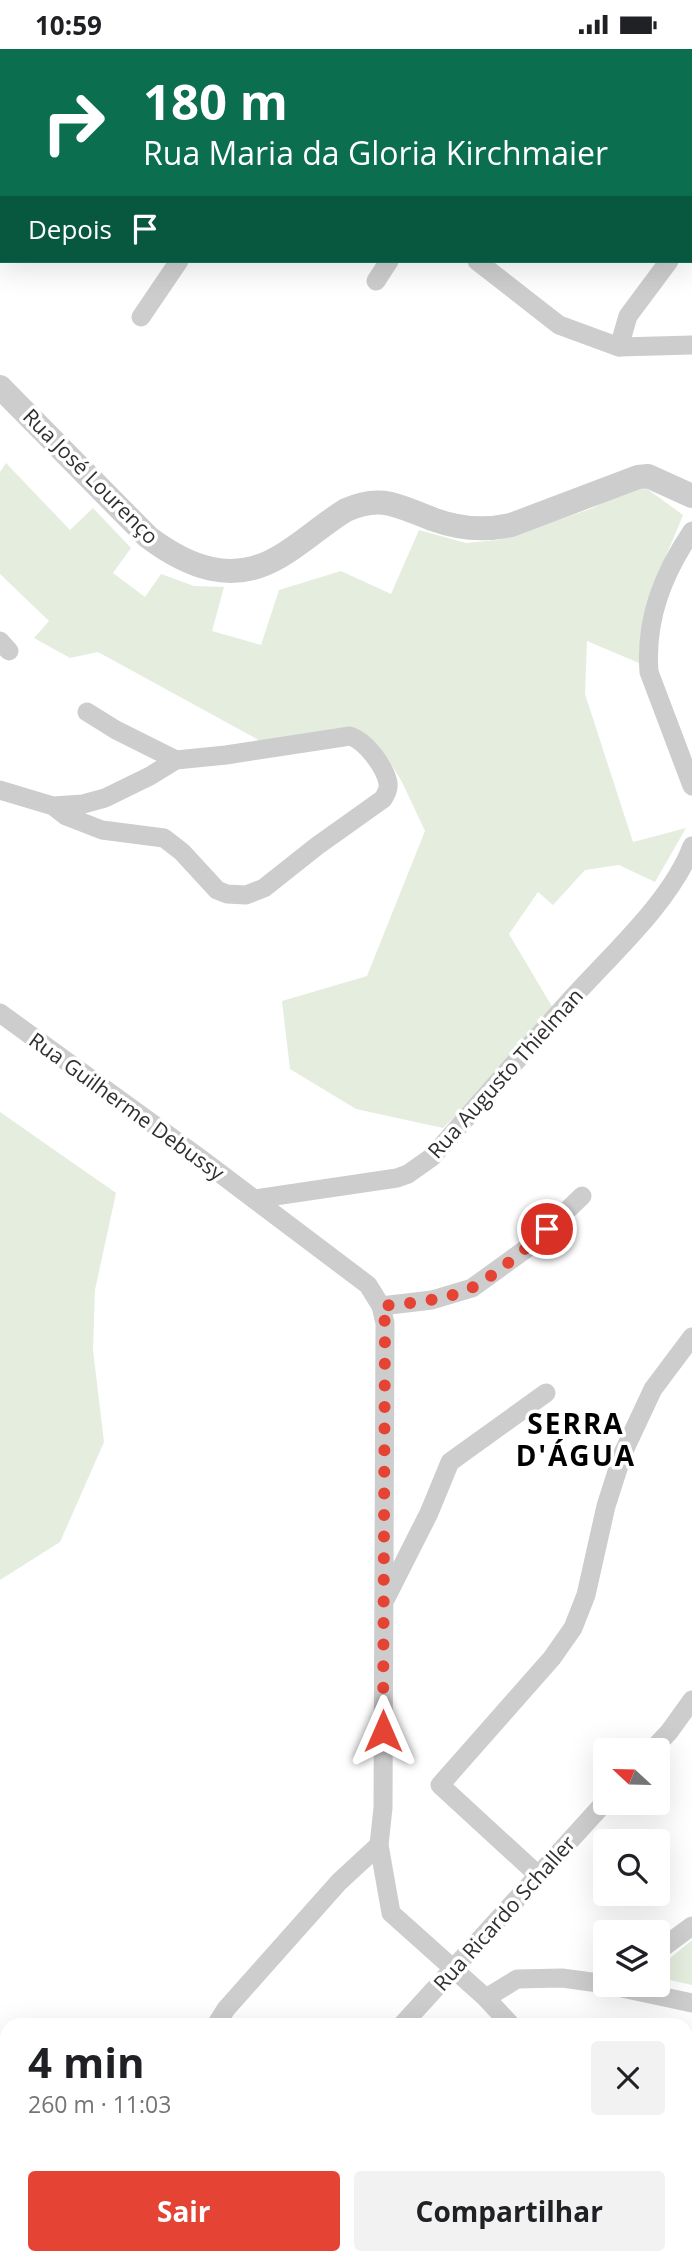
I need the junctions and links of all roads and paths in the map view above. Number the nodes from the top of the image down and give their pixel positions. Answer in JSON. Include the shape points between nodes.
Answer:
{"nodes":[{"id":1,"x":178,"y":263,"type":"edge"},
{"id":2,"x":388,"y":263,"type":"edge"},
{"id":3,"x":480,"y":263,"type":"edge"},
{"id":4,"x":667,"y":263,"type":"edge"},
{"id":5,"x":376,"y":281,"type":"dead end"},
{"id":6,"x":141,"y":317,"type":"dead end"},
{"id":7,"x":692,"y":345,"type":"edge"},
{"id":8,"x":620,"y":348,"type":"junction"},
{"id":9,"x":0,"y":387,"type":"edge"},
{"id":10,"x":692,"y":496,"type":"edge"},
{"id":11,"x":692,"y":531,"type":"edge"},
{"id":12,"x":87,"y":712,"type":"dead end"},
{"id":13,"x":176,"y":760,"type":"junction"},
{"id":14,"x":692,"y":786,"type":"edge"},
{"id":15,"x":0,"y":790,"type":"edge"},
{"id":16,"x":53,"y":806,"type":"junction"},
{"id":17,"x":692,"y":846,"type":"edge"},
{"id":18,"x":0,"y":1013,"type":"edge"},
{"id":19,"x":582,"y":1196,"type":"dead end"},
{"id":20,"x":254,"y":1199,"type":"junction"},
{"id":21,"x":382,"y":1306,"type":"junction"},
{"id":22,"x":692,"y":1337,"type":"edge"},
{"id":23,"x":546,"y":1393,"type":"dead end"},
{"id":24,"x":383,"y":1603,"type":"junction"},
{"id":25,"x":692,"y":1700,"type":"edge"},
{"id":26,"x":663,"y":1738,"type":"edge"},
{"id":27,"x":593,"y":1815,"type":"edge"},
{"id":28,"x":379,"y":1845,"type":"junction"},
{"id":29,"x":538,"y":1875,"type":"junction"},
{"id":30,"x":692,"y":1926,"type":"edge"},
{"id":31,"x":670,"y":1942,"type":"edge"},
{"id":32,"x":452,"y":1970,"type":"junction"},
{"id":33,"x":593,"y":1983,"type":"edge"},
{"id":34,"x":664,"y":1997,"type":"edge"},
{"id":35,"x":486,"y":1998,"type":"junction"},
{"id":36,"x":692,"y":2003,"type":"edge"},
{"id":37,"x":220,"y":2018,"type":"edge"},
{"id":38,"x":408,"y":2018,"type":"edge"},
{"id":39,"x":505,"y":2018,"type":"edge"}],
"edges":[{"from":1,"to":6,"type":"street"},
{"from":2,"to":5,"type":"street"},
{"from":3,"to":8,"type":"street","via":[[559,325]]},
{"from":4,"to":8,"type":"street","via":[[628,316]]},
{"from":7,"to":8,"type":"street"},
{"from":9,"to":10,"type":"street","name":"Rua José Lourenço","via":[[148,537],[187,562],[214,570],[244,570],[269,562],[346,510],[377,502],[397,504],[455,526],[491,529],[638,477],[648,476]]},
{"from":11,"to":14,"type":"street","via":[[653,610],[648,661]]},
{"from":12,"to":13,"type":"street"},
{"from":13,"to":16,"type":"street","via":[[105,799]]},
{"from":13,"to":16,"type":"street","via":[[350,736],[373,755],[388,790],[383,799],[264,888],[246,895],[217,890],[164,838],[102,829],[66,816]]},
{"from":15,"to":16,"type":"street"},
{"from":17,"to":20,"type":"street","name":"Rua Augusto Thielman","via":[[666,895],[432,1157],[397,1178]]},
{"from":18,"to":20,"type":"street","name":"Rua Guilherme Debussy"},
{"from":19,"to":21,"type":"street","via":[[530,1246],[472,1288],[432,1300]]},
{"from":20,"to":21,"type":"street","name":"Rua Guilherme Debussy","via":[[368,1285]]},
{"from":21,"to":24,"type":"street"},
{"from":22,"to":29,"type":"street","via":[[653,1389],[623,1453],[573,1628],[440,1785]]},
{"from":23,"to":24,"type":"street","via":[[450,1462]]},
{"from":24,"to":28,"type":"street"},
{"from":25,"to":26,"type":"street"},
{"from":27,"to":29,"type":"street","name":"Rua Ricardo Schaller"},
{"from":28,"to":32,"type":"street","via":[[391,1913]]},
{"from":28,"to":37,"type":"street","via":[[339,1882]]},
{"from":29,"to":32,"type":"street","name":"Rua Ricardo Schaller"},
{"from":30,"to":31,"type":"street"},
{"from":32,"to":35,"type":"street"},
{"from":32,"to":38,"type":"street","name":"Rua Ricardo Schaller"},
{"from":33,"to":35,"type":"street","via":[[516,1979]]},
{"from":34,"to":36,"type":"street"},
{"from":35,"to":39,"type":"street"}]}
